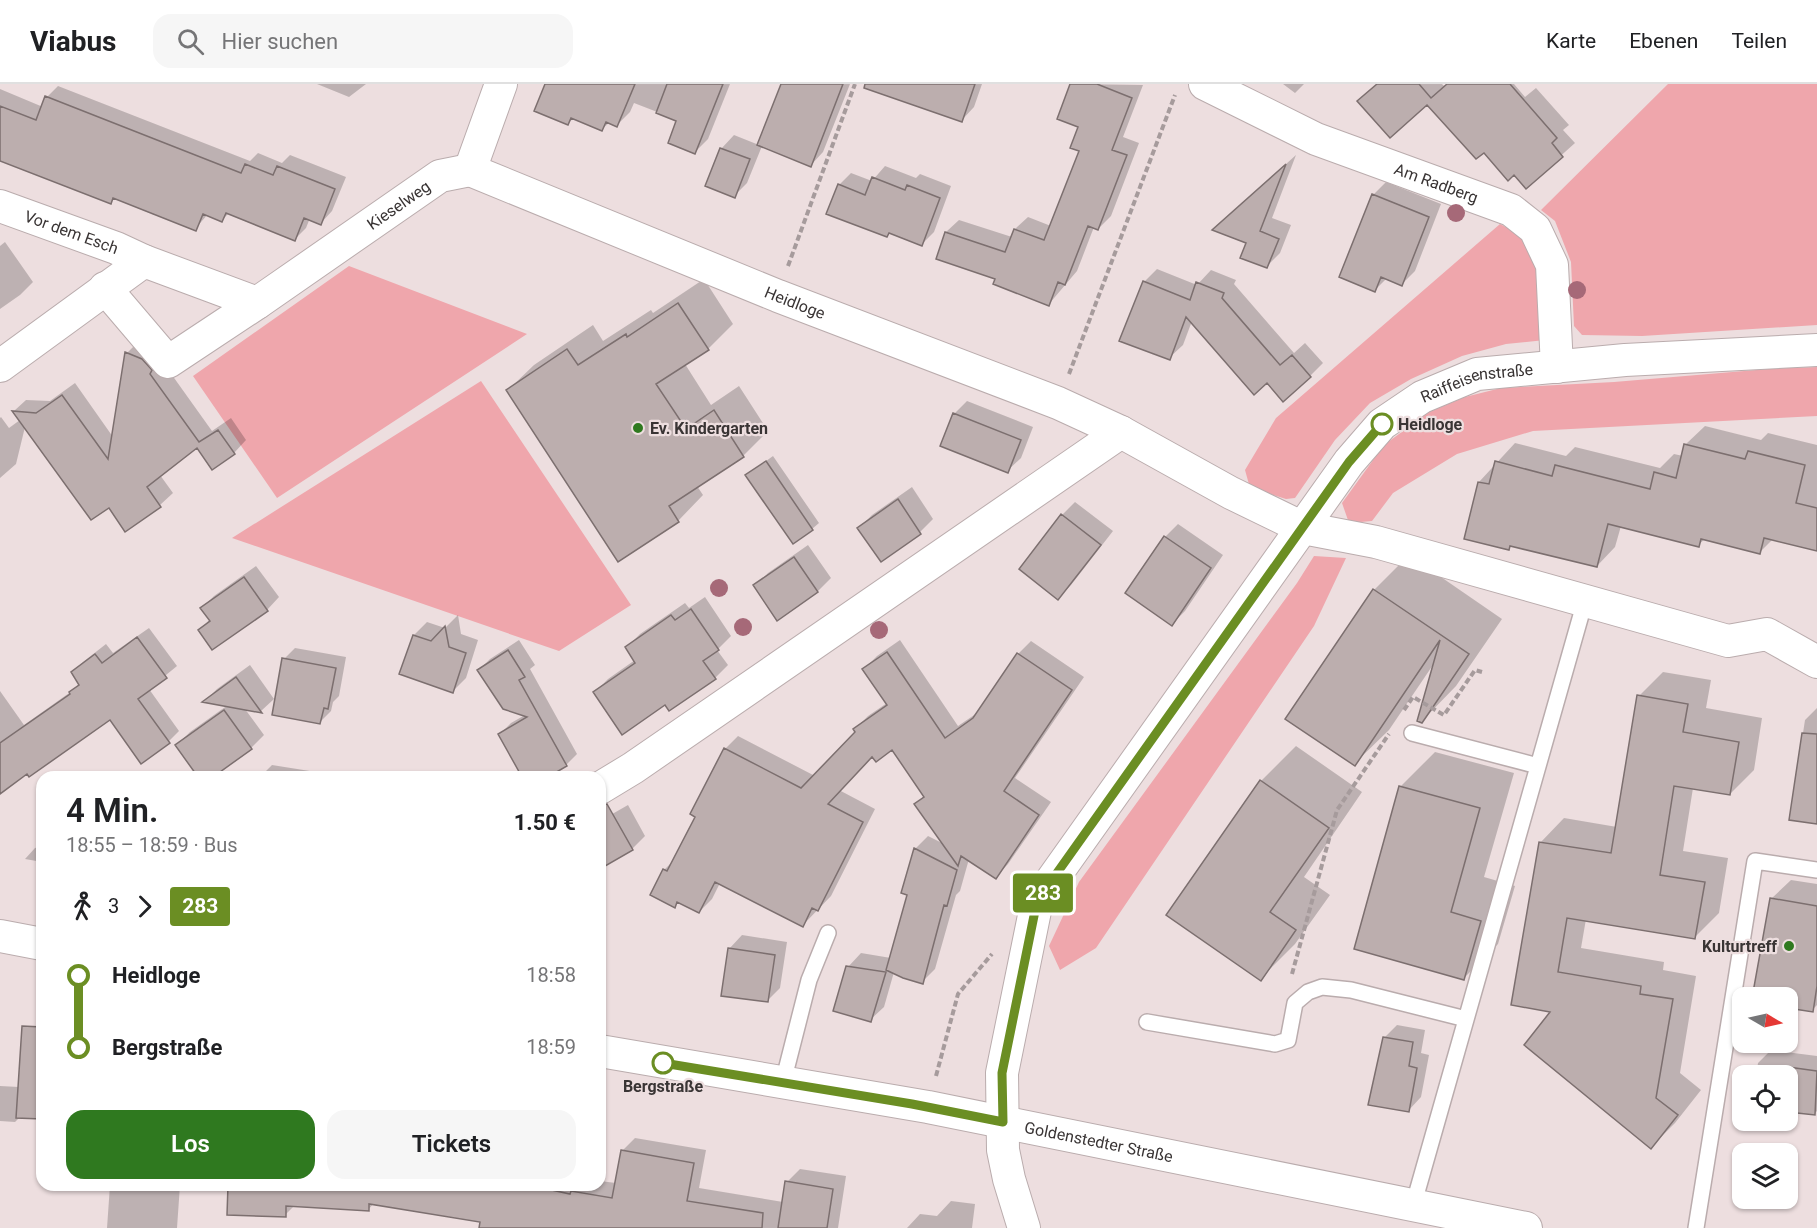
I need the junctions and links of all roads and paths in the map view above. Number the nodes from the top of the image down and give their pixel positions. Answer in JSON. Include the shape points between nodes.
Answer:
{"nodes":[{"id":1,"x":501,"y":84,"type":"edge"},
{"id":2,"x":855,"y":84,"type":"edge"},
{"id":3,"x":1179,"y":84,"type":"edge"},
{"id":4,"x":1205,"y":84,"type":"edge"},
{"id":5,"x":470,"y":170,"type":"junction"},
{"id":6,"x":0,"y":207,"type":"edge"},
{"id":7,"x":144,"y":261,"type":"junction"},
{"id":8,"x":105,"y":288,"type":"junction"},
{"id":9,"x":778,"y":296,"type":"junction"},
{"id":10,"x":257,"y":303,"type":"junction"},
{"id":11,"x":1817,"y":350,"type":"edge"},
{"id":12,"x":0,"y":366,"type":"edge"},
{"id":13,"x":1557,"y":367,"type":"junction"},
{"id":14,"x":1058,"y":403,"type":"junction"},
{"id":15,"x":1121,"y":432,"type":"junction"},
{"id":16,"x":1303,"y":528,"type":"junction"},
{"id":17,"x":1585,"y":601,"type":"junction"},
{"id":18,"x":1817,"y":662,"type":"edge"},
{"id":19,"x":1482,"y":672,"type":"dead end"},
{"id":20,"x":1402,"y":714,"type":"dead end"},
{"id":21,"x":1390,"y":732,"type":"dead end"},
{"id":22,"x":1412,"y":733,"type":"dead end"},
{"id":23,"x":1538,"y":766,"type":"junction"},
{"id":24,"x":606,"y":784,"type":"edge"},
{"id":25,"x":1817,"y":870,"type":"edge"},
{"id":26,"x":828,"y":933,"type":"dead end"},
{"id":27,"x":0,"y":936,"type":"edge"},
{"id":28,"x":36,"y":943,"type":"edge"},
{"id":29,"x":994,"y":952,"type":"dead end"},
{"id":30,"x":1302,"y":997,"type":"junction"},
{"id":31,"x":1466,"y":1018,"type":"junction"},
{"id":32,"x":1147,"y":1022,"type":"dead end"},
{"id":33,"x":606,"y":1052,"type":"edge"},
{"id":34,"x":936,"y":1076,"type":"dead end"},
{"id":35,"x":783,"y":1082,"type":"junction"},
{"id":36,"x":1003,"y":1122,"type":"junction"},
{"id":37,"x":1413,"y":1206,"type":"junction"},
{"id":38,"x":1024,"y":1228,"type":"edge"},
{"id":39,"x":1526,"y":1228,"type":"edge"},
{"id":40,"x":1696,"y":1228,"type":"edge"}],
"edges":[{"from":1,"to":5,"type":"street"},
{"from":2,"to":9,"type":"path"},
{"from":3,"to":14,"type":"path"},
{"from":4,"to":13,"type":"street","name":"Am Radberg","via":[[1316,139],[1511,210],[1535,229],[1552,265]]},
{"from":5,"to":9,"type":"street","name":"Heidloge"},
{"from":5,"to":10,"type":"street","name":"Kieselweg","via":[[440,176]]},
{"from":6,"to":7,"type":"street","name":"Vor dem Esch"},
{"from":7,"to":8,"type":"street"},
{"from":7,"to":10,"type":"street"},
{"from":8,"to":10,"type":"street","name":"Kieselweg","via":[[168,362]]},
{"from":8,"to":12,"type":"street"},
{"from":9,"to":14,"type":"street","name":"Heidloge"},
{"from":11,"to":13,"type":"street","name":"Raiffeisenstraße"},
{"from":13,"to":16,"type":"street","name":"Raiffeisenstraße","via":[[1477,374],[1422,397],[1382,424],[1349,462]]},
{"from":14,"to":15,"type":"street","name":"Heidloge"},
{"from":15,"to":16,"type":"street","name":"Heidloge"},
{"from":15,"to":24,"type":"street"},
{"from":16,"to":17,"type":"street","name":"Heidloge","via":[[1376,542]]},
{"from":16,"to":36,"type":"street","name":"Raiffeisenstraße","via":[[1037,901],[1002,1073]]},
{"from":17,"to":18,"type":"street","name":"Heidloge","via":[[1728,641],[1767,634]]},
{"from":17,"to":23,"type":"lane"},
{"from":19,"to":20,"type":"path","via":[[1475,670],[1444,716],[1413,697]]},
{"from":21,"to":30,"type":"path","via":[[1336,810],[1289,983]]},
{"from":22,"to":23,"type":"lane"},
{"from":23,"to":31,"type":"lane"},
{"from":25,"to":40,"type":"lane","via":[[1755,861]]},
{"from":26,"to":35,"type":"lane","via":[[809,980]]},
{"from":27,"to":28,"type":"street"},
{"from":29,"to":34,"type":"path","via":[[958,994]]},
{"from":30,"to":31,"type":"lane","via":[[1322,987],[1351,990]]},
{"from":30,"to":32,"type":"lane","via":[[1295,1003],[1288,1040],[1275,1044]]},
{"from":31,"to":37,"type":"lane"},
{"from":33,"to":35,"type":"street","name":"Goldenstedter Straße"},
{"from":35,"to":36,"type":"street","name":"Goldenstedter Straße"},
{"from":36,"to":37,"type":"street","name":"Goldenstedter Straße"},
{"from":36,"to":38,"type":"street","via":[[1009,1179]]},
{"from":37,"to":39,"type":"street","name":"Goldenstedter Straße"}]}
